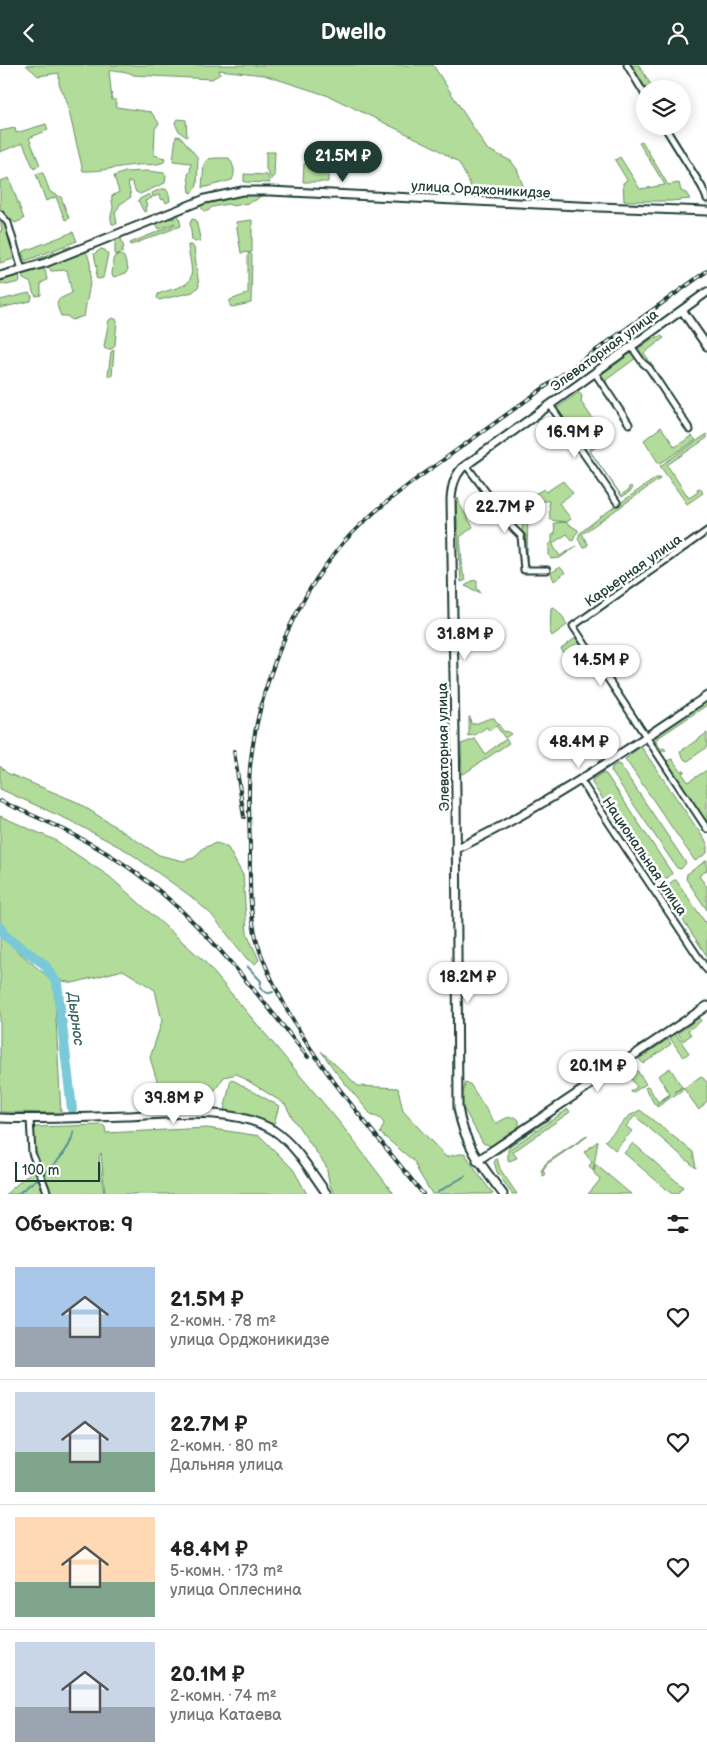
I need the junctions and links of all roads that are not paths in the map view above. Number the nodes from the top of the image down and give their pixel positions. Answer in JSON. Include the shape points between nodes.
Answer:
{"nodes":[{"id":1,"x":627,"y":65,"type":"edge"},
{"id":2,"x":636,"y":80,"type":"edge"},
{"id":3,"x":670,"y":135,"type":"edge"},
{"id":4,"x":707,"y":199,"type":"edge"},
{"id":5,"x":707,"y":211,"type":"edge"},
{"id":6,"x":0,"y":214,"type":"edge"},
{"id":7,"x":22,"y":270,"type":"junction"},
{"id":8,"x":0,"y":276,"type":"edge"},
{"id":9,"x":707,"y":292,"type":"edge"},
{"id":10,"x":682,"y":310,"type":"junction"},
{"id":11,"x":631,"y":346,"type":"junction"},
{"id":12,"x":707,"y":347,"type":"edge"},
{"id":13,"x":595,"y":373,"type":"junction"},
{"id":14,"x":550,"y":405,"type":"junction"},
{"id":15,"x":629,"y":424,"type":"dead end"},
{"id":16,"x":690,"y":430,"type":"dead end"},
{"id":17,"x":466,"y":465,"type":"junction"},
{"id":18,"x":617,"y":502,"type":"dead end"},
{"id":19,"x":707,"y":531,"type":"edge"},
{"id":20,"x":547,"y":570,"type":"dead end"},
{"id":21,"x":707,"y":697,"type":"edge"},
{"id":22,"x":646,"y":737,"type":"junction"},
{"id":23,"x":581,"y":781,"type":"junction"},
{"id":24,"x":707,"y":829,"type":"edge"},
{"id":25,"x":456,"y":849,"type":"junction"},
{"id":26,"x":707,"y":970,"type":"edge"},
{"id":27,"x":707,"y":1006,"type":"edge"},
{"id":28,"x":0,"y":1118,"type":"edge"},
{"id":29,"x":30,"y":1119,"type":"junction"},
{"id":30,"x":477,"y":1161,"type":"junction"},
{"id":31,"x":48,"y":1194,"type":"edge"},
{"id":32,"x":327,"y":1194,"type":"edge"},
{"id":33,"x":503,"y":1194,"type":"edge"}],
"edges":[{"from":1,"to":2,"type":"street"},
{"from":3,"to":4,"type":"street"},
{"from":5,"to":7,"type":"main road","name":"улица Орджоникидзе","via":[[242,191],[205,199]]},
{"from":6,"to":7,"type":"street","via":[[8,223]]},
{"from":7,"to":8,"type":"main road","name":"улица Орджоникидзе"},
{"from":9,"to":10,"type":"main road","name":"Элеваторная улица"},
{"from":10,"to":11,"type":"main road","name":"Элеваторная улица"},
{"from":10,"to":12,"type":"main road"},
{"from":11,"to":13,"type":"main road","name":"Элеваторная улица"},
{"from":11,"to":16,"type":"street"},
{"from":13,"to":14,"type":"main road","name":"Элеваторная улица"},
{"from":13,"to":15,"type":"street"},
{"from":14,"to":17,"type":"main road","name":"Элеваторная улица"},
{"from":14,"to":18,"type":"street"},
{"from":17,"to":20,"type":"street","via":[[521,536],[524,570]]},
{"from":17,"to":25,"type":"main road","name":"Элеваторная улица","via":[[452,485],[451,499]]},
{"from":19,"to":22,"type":"street","name":"Карьерная улица","via":[[572,626]]},
{"from":21,"to":22,"type":"main road"},
{"from":22,"to":23,"type":"main road"},
{"from":22,"to":24,"type":"street"},
{"from":23,"to":25,"type":"main road","via":[[502,827]]},
{"from":23,"to":26,"type":"street","name":"Национальная улица"},
{"from":25,"to":30,"type":"main road","name":"Элеваторная улица","via":[[458,1107],[466,1138]]},
{"from":27,"to":30,"type":"main road"},
{"from":28,"to":29,"type":"main road"},
{"from":29,"to":31,"type":"street","via":[[32,1153]]},
{"from":29,"to":32,"type":"main road","via":[[200,1113],[243,1119],[264,1126],[285,1139]]},
{"from":30,"to":33,"type":"main road","name":"Элеваторная улица"}]}
